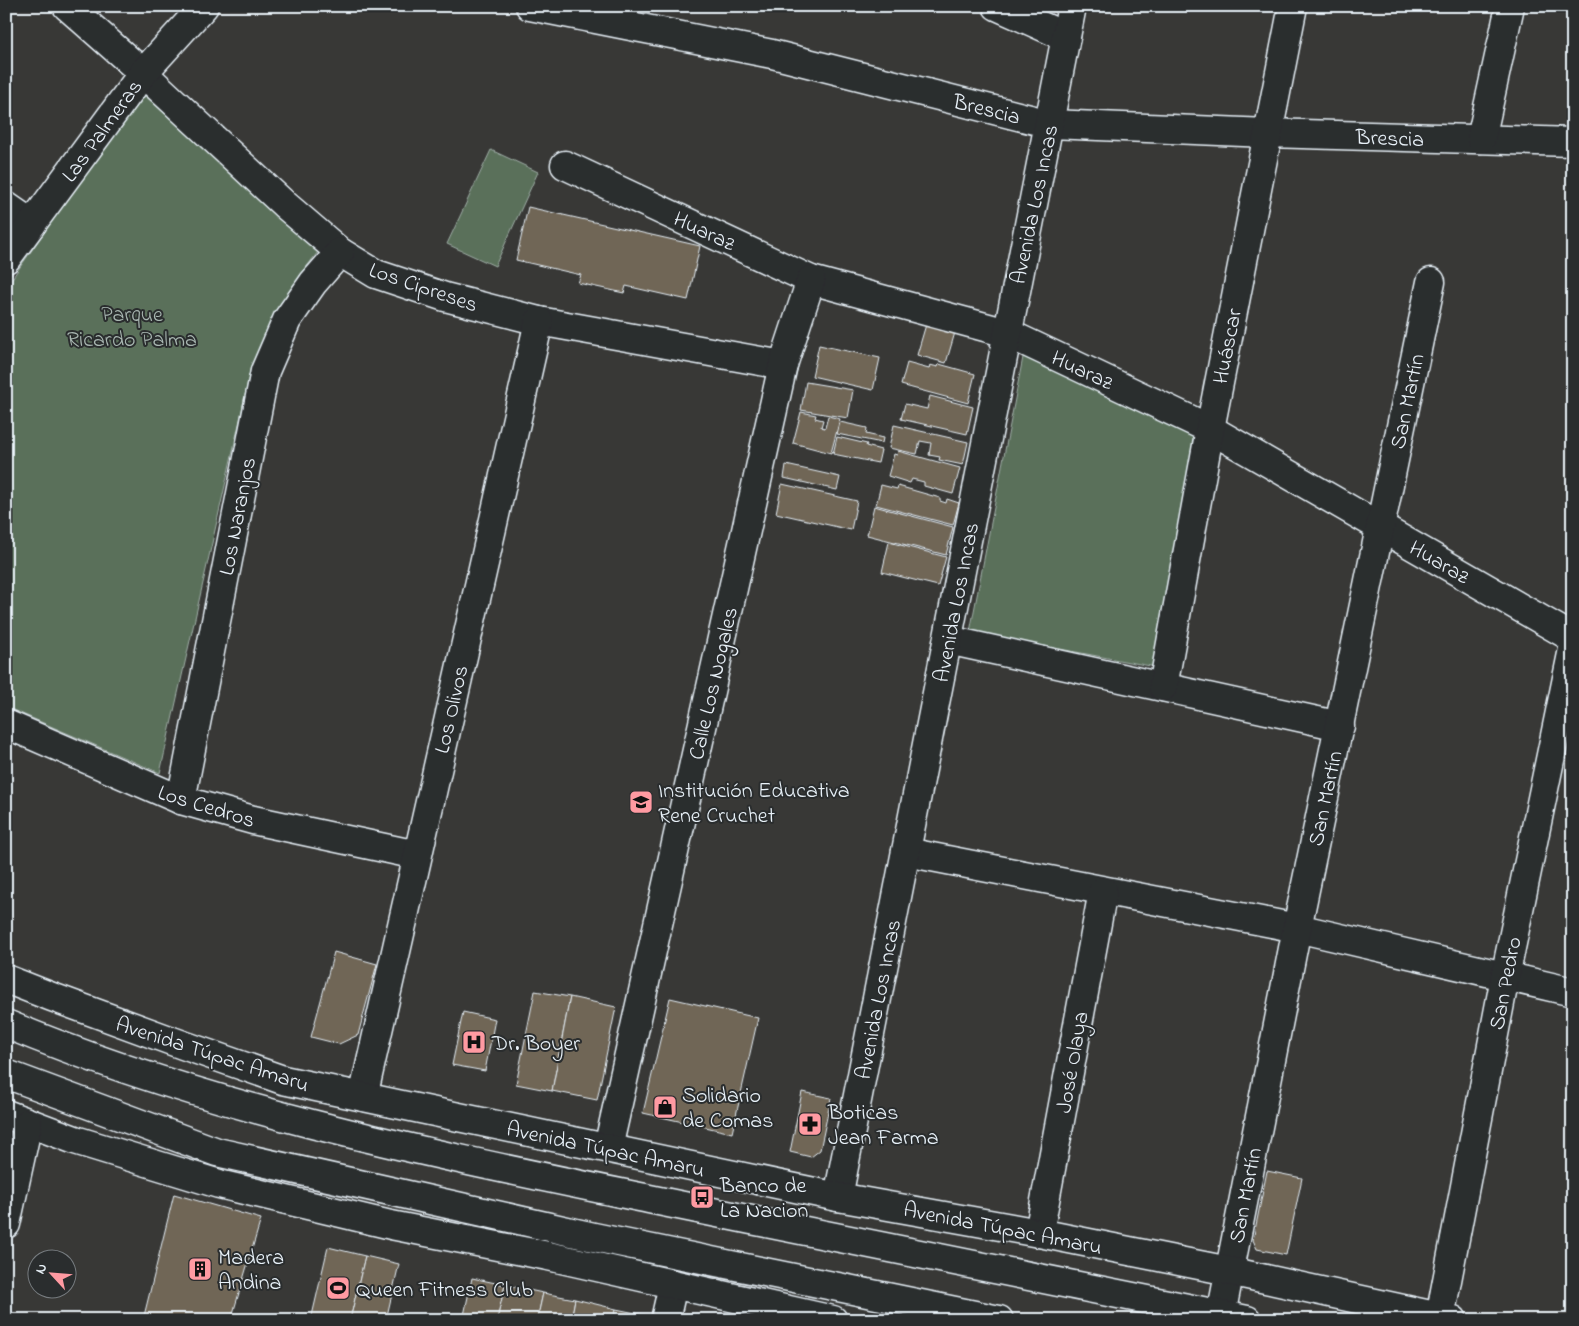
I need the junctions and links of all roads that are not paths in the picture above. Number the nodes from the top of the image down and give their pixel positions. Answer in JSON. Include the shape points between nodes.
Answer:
{"nodes":[{"id":1,"x":67,"y":6,"type":"edge"},
{"id":2,"x":204,"y":6,"type":"edge"},
{"id":3,"x":530,"y":6,"type":"edge"},
{"id":4,"x":997,"y":6,"type":"edge"},
{"id":5,"x":1072,"y":6,"type":"edge"},
{"id":6,"x":1293,"y":6,"type":"edge"},
{"id":7,"x":1510,"y":6,"type":"edge"},
{"id":8,"x":1066,"y":37,"type":"junction"},
{"id":9,"x":143,"y":73,"type":"junction"},
{"id":10,"x":1050,"y":124,"type":"junction"},
{"id":11,"x":1268,"y":133,"type":"junction"},
{"id":12,"x":1482,"y":139,"type":"junction"},
{"id":13,"x":1573,"y":142,"type":"edge"},
{"id":14,"x":565,"y":165,"type":"dead end"},
{"id":15,"x":6,"y":206,"type":"edge"},
{"id":16,"x":32,"y":224,"type":"junction"},
{"id":17,"x":340,"y":252,"type":"junction"},
{"id":18,"x":6,"y":259,"type":"edge"},
{"id":19,"x":811,"y":280,"type":"junction"},
{"id":20,"x":1430,"y":282,"type":"dead end"},
{"id":21,"x":538,"y":321,"type":"junction"},
{"id":22,"x":1007,"y":334,"type":"junction"},
{"id":23,"x":783,"y":365,"type":"junction"},
{"id":24,"x":1210,"y":429,"type":"junction"},
{"id":25,"x":1380,"y":527,"type":"junction"},
{"id":26,"x":1573,"y":638,"type":"edge"},
{"id":27,"x":948,"y":640,"type":"junction"},
{"id":28,"x":1573,"y":649,"type":"edge"},
{"id":29,"x":1163,"y":687,"type":"junction"},
{"id":30,"x":6,"y":724,"type":"edge"},
{"id":31,"x":1340,"y":726,"type":"junction"},
{"id":32,"x":181,"y":800,"type":"junction"},
{"id":33,"x":906,"y":852,"type":"junction"},
{"id":34,"x":417,"y":855,"type":"junction"},
{"id":35,"x":1102,"y":892,"type":"junction"},
{"id":36,"x":1297,"y":928,"type":"junction"},
{"id":37,"x":1505,"y":977,"type":"junction"},
{"id":38,"x":6,"y":979,"type":"edge"},
{"id":39,"x":1573,"y":992,"type":"edge"},
{"id":40,"x":6,"y":1024,"type":"edge"},
{"id":41,"x":6,"y":1074,"type":"edge"},
{"id":42,"x":363,"y":1097,"type":"junction"},
{"id":43,"x":17,"y":1118,"type":"edge"},
{"id":44,"x":608,"y":1148,"type":"junction"},
{"id":45,"x":838,"y":1197,"type":"junction"},
{"id":46,"x":6,"y":1224,"type":"edge"},
{"id":47,"x":1039,"y":1233,"type":"junction"},
{"id":48,"x":1229,"y":1271,"type":"junction"},
{"id":49,"x":672,"y":1284,"type":"junction"},
{"id":50,"x":1234,"y":1317,"type":"edge"},
{"id":51,"x":1446,"y":1318,"type":"edge"},
{"id":52,"x":665,"y":1320,"type":"edge"},
{"id":53,"x":833,"y":1320,"type":"edge"},
{"id":54,"x":1000,"y":1320,"type":"edge"}],
"edges":[{"from":1,"to":9,"type":"main road","name":"Los Cipreses"},
{"from":2,"to":9,"type":"main road","name":"Las Palmeras"},
{"from":3,"to":10,"type":"main road","name":"Brescia","via":[[772,54]]},
{"from":4,"to":8,"type":"main road"},
{"from":5,"to":8,"type":"main road","name":"Avenida Los Incas"},
{"from":6,"to":11,"type":"main road","name":"Huáscar"},
{"from":7,"to":12,"type":"main road"},
{"from":8,"to":10,"type":"main road","name":"Avenida Los Incas"},
{"from":9,"to":16,"type":"main road","name":"Las Palmeras"},
{"from":9,"to":17,"type":"main road","name":"Los Cipreses"},
{"from":10,"to":11,"type":"main road","name":"Brescia"},
{"from":10,"to":22,"type":"main road","name":"Avenida Los Incas"},
{"from":11,"to":12,"type":"main road","name":"Brescia"},
{"from":11,"to":24,"type":"main road","name":"Huáscar"},
{"from":12,"to":13,"type":"main road","name":"Brescia"},
{"from":14,"to":19,"type":"main road","name":"Huaraz"},
{"from":15,"to":16,"type":"main road"},
{"from":16,"to":18,"type":"main road","name":"Las Palmeras"},
{"from":17,"to":21,"type":"main road","name":"Los Cipreses","via":[[376,274],[445,297]]},
{"from":17,"to":32,"type":"main road","name":"Los Naranjos","via":[[287,320],[265,371]]},
{"from":19,"to":22,"type":"main road","name":"Huaraz"},
{"from":19,"to":23,"type":"main road","name":"Calle Los Nogales"},
{"from":20,"to":25,"type":"main road","name":"San Martín"},
{"from":21,"to":23,"type":"main road","name":"Los Cipreses"},
{"from":21,"to":34,"type":"main road","name":"Los Olivos"},
{"from":22,"to":24,"type":"main road","name":"Huaraz"},
{"from":22,"to":27,"type":"main road","name":"Avenida Los Incas"},
{"from":23,"to":44,"type":"main road","name":"Calle Los Nogales"},
{"from":24,"to":25,"type":"main road","name":"Huaraz"},
{"from":24,"to":29,"type":"main road","name":"Huáscar"},
{"from":25,"to":26,"type":"main road","name":"Huaraz"},
{"from":25,"to":31,"type":"main road","name":"San Martín"},
{"from":27,"to":29,"type":"main road"},
{"from":27,"to":33,"type":"main road","name":"Avenida Los Incas"},
{"from":28,"to":37,"type":"main road","name":"San Pedro"},
{"from":29,"to":31,"type":"main road"},
{"from":30,"to":32,"type":"main road","name":"Los Cedros"},
{"from":31,"to":36,"type":"main road","name":"San Martín"},
{"from":32,"to":34,"type":"main road","name":"Los Cedros","via":[[253,820]]},
{"from":33,"to":35,"type":"main road"},
{"from":33,"to":45,"type":"main road","name":"Avenida Los Incas"},
{"from":34,"to":42,"type":"main road","name":"Los Olivos"},
{"from":35,"to":36,"type":"main road"},
{"from":35,"to":47,"type":"main road","name":"José Olaya"},
{"from":36,"to":37,"type":"main road"},
{"from":36,"to":48,"type":"main road","name":"San Martín"},
{"from":37,"to":39,"type":"main road"},
{"from":37,"to":51,"type":"main road","name":"San Pedro"},
{"from":38,"to":42,"type":"main road","name":"Avenida Túpac Amaru","via":[[283,1080]]},
{"from":40,"to":50,"type":"main road","name":"Avenida Túpac Amaru","via":[[66,1049],[239,1105],[444,1157]]},
{"from":41,"to":54,"type":"main road","via":[[217,1152],[594,1237]]},
{"from":42,"to":44,"type":"main road","name":"Avenida Túpac Amaru"},
{"from":43,"to":46,"type":"main road"},
{"from":43,"to":49,"type":"main road","via":[[91,1145],[228,1186],[391,1225]]},
{"from":44,"to":45,"type":"main road","name":"Avenida Túpac Amaru"},
{"from":45,"to":47,"type":"main road","name":"Avenida Túpac Amaru"},
{"from":47,"to":48,"type":"main road","name":"Avenida Túpac Amaru"},
{"from":48,"to":50,"type":"main road","name":"San Martín"},
{"from":48,"to":51,"type":"main road","name":"Avenida Túpac Amaru"},
{"from":49,"to":52,"type":"main road"},
{"from":49,"to":53,"type":"main road"}]}
